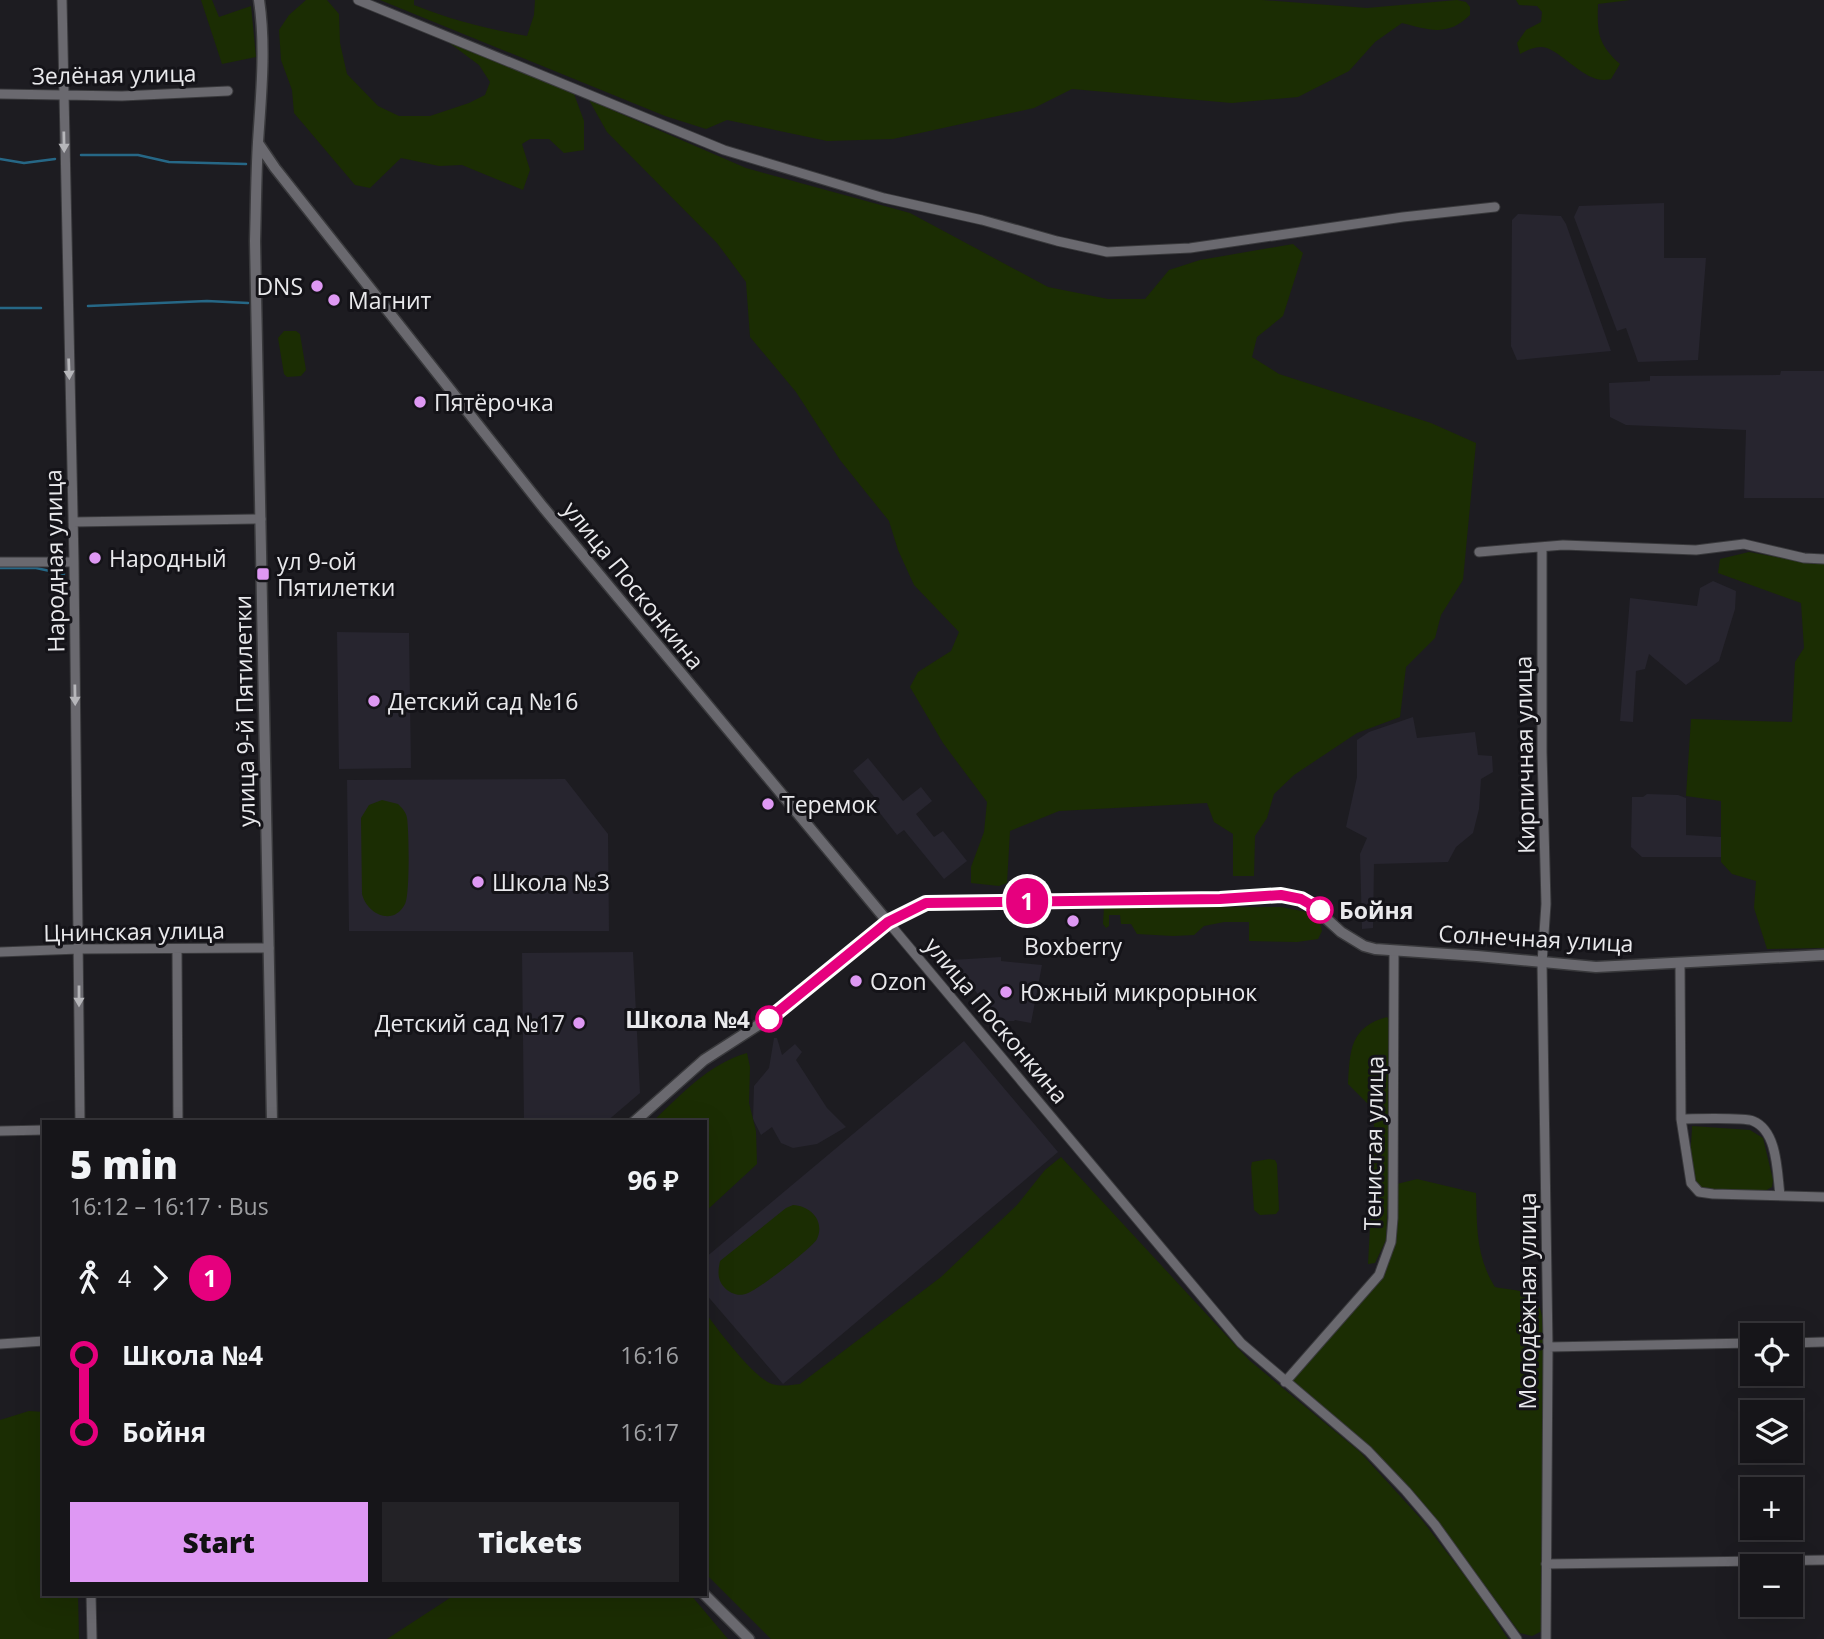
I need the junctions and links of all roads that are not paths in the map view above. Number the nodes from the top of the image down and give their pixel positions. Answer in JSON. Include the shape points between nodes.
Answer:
{"nodes":[{"id":1,"x":62,"y":0,"type":"edge"},
{"id":2,"x":259,"y":0,"type":"edge"},
{"id":3,"x":358,"y":0,"type":"edge"},
{"id":4,"x":228,"y":92,"type":"dead end"},
{"id":5,"x":0,"y":94,"type":"edge"},
{"id":6,"x":63,"y":96,"type":"junction"},
{"id":7,"x":258,"y":143,"type":"junction"},
{"id":8,"x":1495,"y":208,"type":"dead end"},
{"id":9,"x":261,"y":519,"type":"junction"},
{"id":10,"x":73,"y":522,"type":"junction"},
{"id":11,"x":1542,"y":547,"type":"junction"},
{"id":12,"x":1479,"y":552,"type":"dead end"},
{"id":13,"x":1824,"y":559,"type":"edge"},
{"id":14,"x":0,"y":562,"type":"edge"},
{"id":15,"x":74,"y":562,"type":"junction"},
{"id":16,"x":888,"y":922,"type":"junction"},
{"id":17,"x":269,"y":948,"type":"junction"},
{"id":18,"x":79,"y":949,"type":"junction"},
{"id":19,"x":177,"y":949,"type":"junction"},
{"id":20,"x":1394,"y":951,"type":"junction"},
{"id":21,"x":0,"y":952,"type":"edge"},
{"id":22,"x":1824,"y":955,"type":"edge"},
{"id":23,"x":1542,"y":963,"type":"junction"},
{"id":24,"x":1680,"y":963,"type":"junction"},
{"id":25,"x":1681,"y":1119,"type":"junction"},
{"id":26,"x":80,"y":1120,"type":"edge"},
{"id":27,"x":178,"y":1120,"type":"edge"},
{"id":28,"x":272,"y":1120,"type":"edge"},
{"id":29,"x":636,"y":1120,"type":"edge"},
{"id":30,"x":42,"y":1130,"type":"edge"},
{"id":31,"x":0,"y":1131,"type":"edge"},
{"id":32,"x":1780,"y":1195,"type":"junction"},
{"id":33,"x":1824,"y":1196,"type":"edge"},
{"id":34,"x":42,"y":1341,"type":"edge"},
{"id":35,"x":1824,"y":1342,"type":"edge"},
{"id":36,"x":1740,"y":1343,"type":"edge"},
{"id":37,"x":1803,"y":1343,"type":"edge"},
{"id":38,"x":0,"y":1344,"type":"edge"},
{"id":39,"x":1548,"y":1348,"type":"junction"},
{"id":40,"x":1285,"y":1382,"type":"junction"},
{"id":41,"x":1824,"y":1560,"type":"edge"},
{"id":42,"x":1546,"y":1564,"type":"junction"},
{"id":43,"x":91,"y":1596,"type":"edge"},
{"id":44,"x":706,"y":1596,"type":"edge"},
{"id":45,"x":92,"y":1639,"type":"edge"},
{"id":46,"x":749,"y":1639,"type":"edge"},
{"id":47,"x":1517,"y":1639,"type":"edge"},
{"id":48,"x":1546,"y":1639,"type":"edge"}],
"edges":[{"from":1,"to":6,"type":"street","name":"Народная улица"},
{"from":2,"to":7,"type":"street","name":"улица 9-й Пятилетки"},
{"from":3,"to":8,"type":"street","via":[[724,150],[884,198],[1107,252],[1147,252]]},
{"from":4,"to":6,"type":"street","name":"Зелёная улица"},
{"from":5,"to":6,"type":"street","name":"Зелёная улица"},
{"from":6,"to":10,"type":"street","name":"Народная улица","one_way":true},
{"from":7,"to":9,"type":"street","name":"улица 9-й Пятилетки"},
{"from":7,"to":16,"type":"street","name":"улица Посконкина","via":[[543,507]]},
{"from":9,"to":10,"type":"street"},
{"from":9,"to":17,"type":"street","name":"улица 9-й Пятилетки"},
{"from":10,"to":15,"type":"street","name":"Народная улица"},
{"from":11,"to":12,"type":"street"},
{"from":11,"to":13,"type":"street","via":[[1696,550],[1744,544]]},
{"from":11,"to":23,"type":"street","name":"Кирпичная улица","via":[[1546,904]]},
{"from":14,"to":15,"type":"street"},
{"from":15,"to":18,"type":"street","name":"Народная улица","one_way":true},
{"from":16,"to":20,"type":"street","name":"Солнечная улица","via":[[926,903],[1281,895],[1314,905],[1341,932],[1364,946]]},
{"from":16,"to":29,"type":"street","name":"Солнечная улица","via":[[780,1011],[704,1060]]},
{"from":16,"to":40,"type":"street","name":"улица Посконкина","via":[[1241,1343]]},
{"from":17,"to":19,"type":"street","name":"Цнинская улица"},
{"from":17,"to":28,"type":"street","name":"улица 9-й Пятилетки"},
{"from":18,"to":19,"type":"street","name":"Цнинская улица"},
{"from":18,"to":21,"type":"street","name":"Цнинская улица"},
{"from":18,"to":26,"type":"street","name":"Народная улица","one_way":true},
{"from":19,"to":27,"type":"street"},
{"from":20,"to":23,"type":"street","name":"Солнечная улица"},
{"from":20,"to":40,"type":"street","name":"Тенистая улица","via":[[1393,1218],[1388,1257],[1380,1275]]},
{"from":22,"to":24,"type":"street","name":"Солнечная улица"},
{"from":23,"to":24,"type":"street","name":"Солнечная улица","via":[[1597,967]]},
{"from":23,"to":39,"type":"street","name":"Молодёжная улица"},
{"from":24,"to":25,"type":"street"},
{"from":25,"to":32,"type":"street","via":[[1752,1121],[1767,1132]]},
{"from":25,"to":32,"type":"street","via":[[1690,1183],[1699,1192]]},
{"from":30,"to":31,"type":"street"},
{"from":32,"to":33,"type":"street"},
{"from":34,"to":38,"type":"street"},
{"from":35,"to":37,"type":"street"},
{"from":36,"to":39,"type":"street"},
{"from":39,"to":42,"type":"street","name":"Молодёжная улица"},
{"from":40,"to":47,"type":"street","name":"улица Посконкина","via":[[1388,1471],[1435,1525]]},
{"from":41,"to":42,"type":"street"},
{"from":42,"to":48,"type":"street","name":"Молодёжная улица"},
{"from":43,"to":45,"type":"street"},
{"from":44,"to":46,"type":"street"}]}
